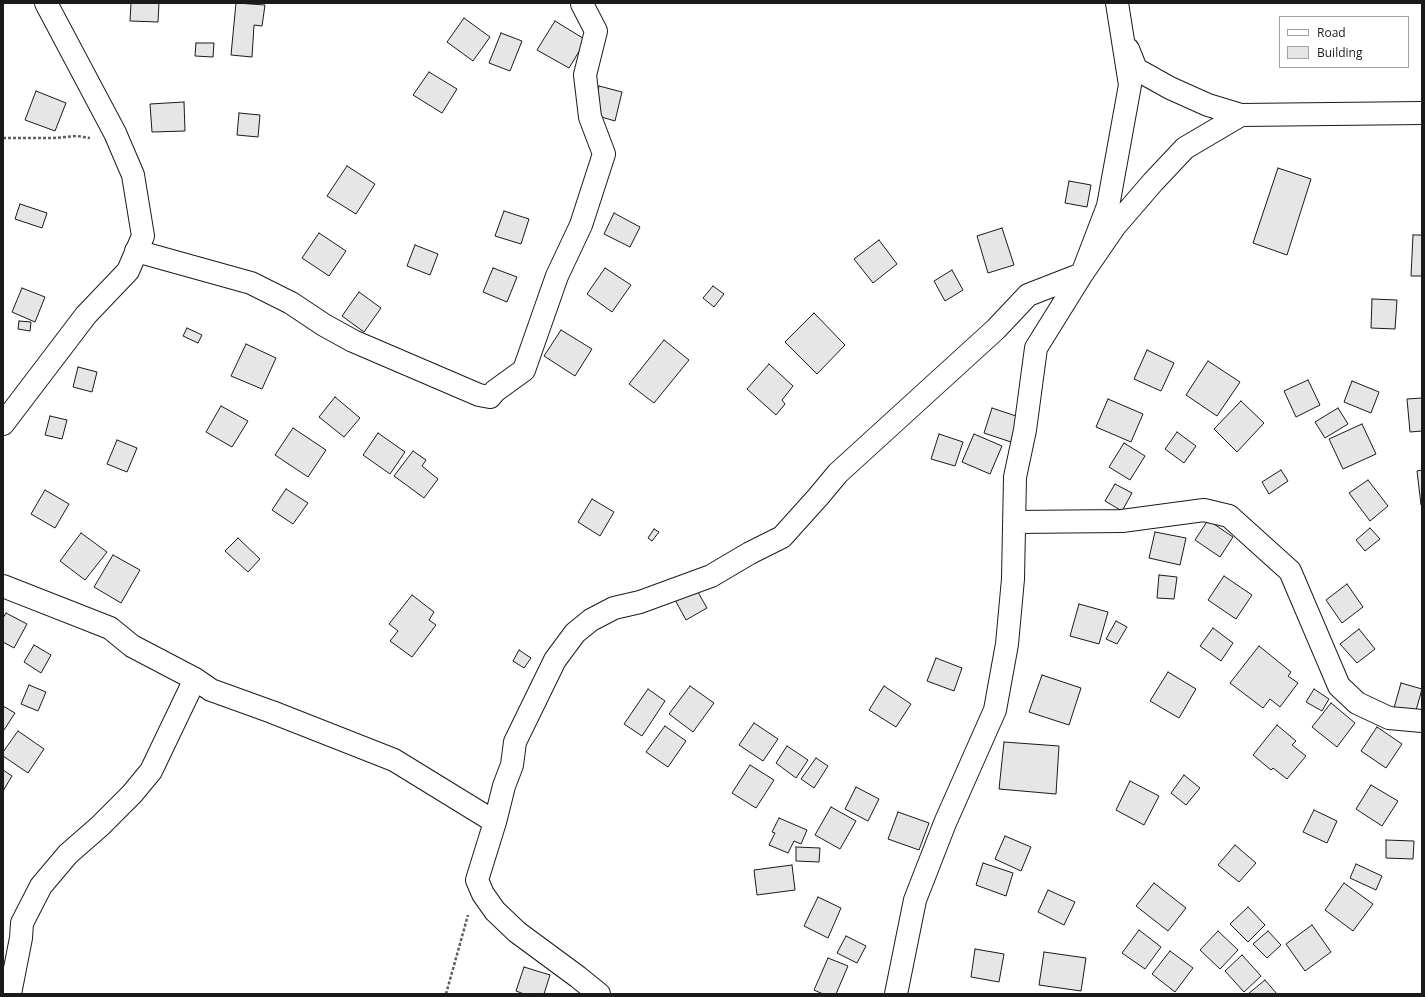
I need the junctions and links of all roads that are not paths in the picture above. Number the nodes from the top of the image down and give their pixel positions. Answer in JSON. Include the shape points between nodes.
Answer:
{"nodes":[{"id":1,"x":46,"y":3,"type":"edge"},
{"id":2,"x":582,"y":3,"type":"edge"},
{"id":3,"x":1117,"y":3,"type":"edge"},
{"id":4,"x":1122,"y":34,"type":"junction"},
{"id":5,"x":1422,"y":113,"type":"edge"},
{"id":6,"x":1241,"y":115,"type":"junction"},
{"id":7,"x":136,"y":251,"type":"junction"},
{"id":8,"x":1082,"y":274,"type":"junction"},
{"id":9,"x":3,"y":424,"type":"edge"},
{"id":10,"x":1015,"y":522,"type":"junction"},
{"id":11,"x":3,"y":586,"type":"edge"},
{"id":12,"x":195,"y":679,"type":"junction"},
{"id":13,"x":1422,"y":721,"type":"edge"},
{"id":14,"x":495,"y":822,"type":"junction"},
{"id":15,"x":10,"y":994,"type":"edge"},
{"id":16,"x":599,"y":994,"type":"edge"},
{"id":17,"x":896,"y":994,"type":"edge"}],
"edges":[{"from":1,"to":7,"type":"street","via":[[115,133],[133,175],[143,236]]},
{"from":2,"to":7,"type":"street","via":[[596,31],[585,75],[590,117],[604,154],[580,225],[557,276],[524,370],[490,397],[479,395],[353,341],[251,283]]},
{"from":3,"to":4,"type":"street"},
{"from":4,"to":6,"type":"street","via":[[1136,69],[1208,105]]},
{"from":4,"to":8,"type":"street","via":[[1130,85],[1108,206]]},
{"from":5,"to":6,"type":"street"},
{"from":6,"to":8,"type":"street","via":[[1185,148],[1115,226]]},
{"from":7,"to":9,"type":"street","via":[[128,271],[86,315]]},
{"from":8,"to":10,"type":"street","via":[[1036,348],[1025,430],[1015,477]]},
{"from":8,"to":14,"type":"street","via":[[1028,295],[996,329],[838,473],[782,537],[711,576],[640,602],[614,608],[591,620],[575,633],[555,660],[516,742]]},
{"from":10,"to":13,"type":"street","via":[[1122,521],[1204,510],[1229,516],[1290,571],[1339,686],[1357,703],[1389,718]]},
{"from":10,"to":17,"type":"street","via":[[1007,644],[995,710],[945,823],[915,900]]},
{"from":11,"to":12,"type":"street","via":[[110,628],[132,646]]},
{"from":12,"to":14,"type":"street","via":[[211,690],[394,760]]},
{"from":12,"to":15,"type":"street","via":[[151,771],[132,794],[68,854],[41,886],[22,923]]},
{"from":14,"to":16,"type":"street","via":[[477,880],[483,894],[495,911],[517,932]]}]}
